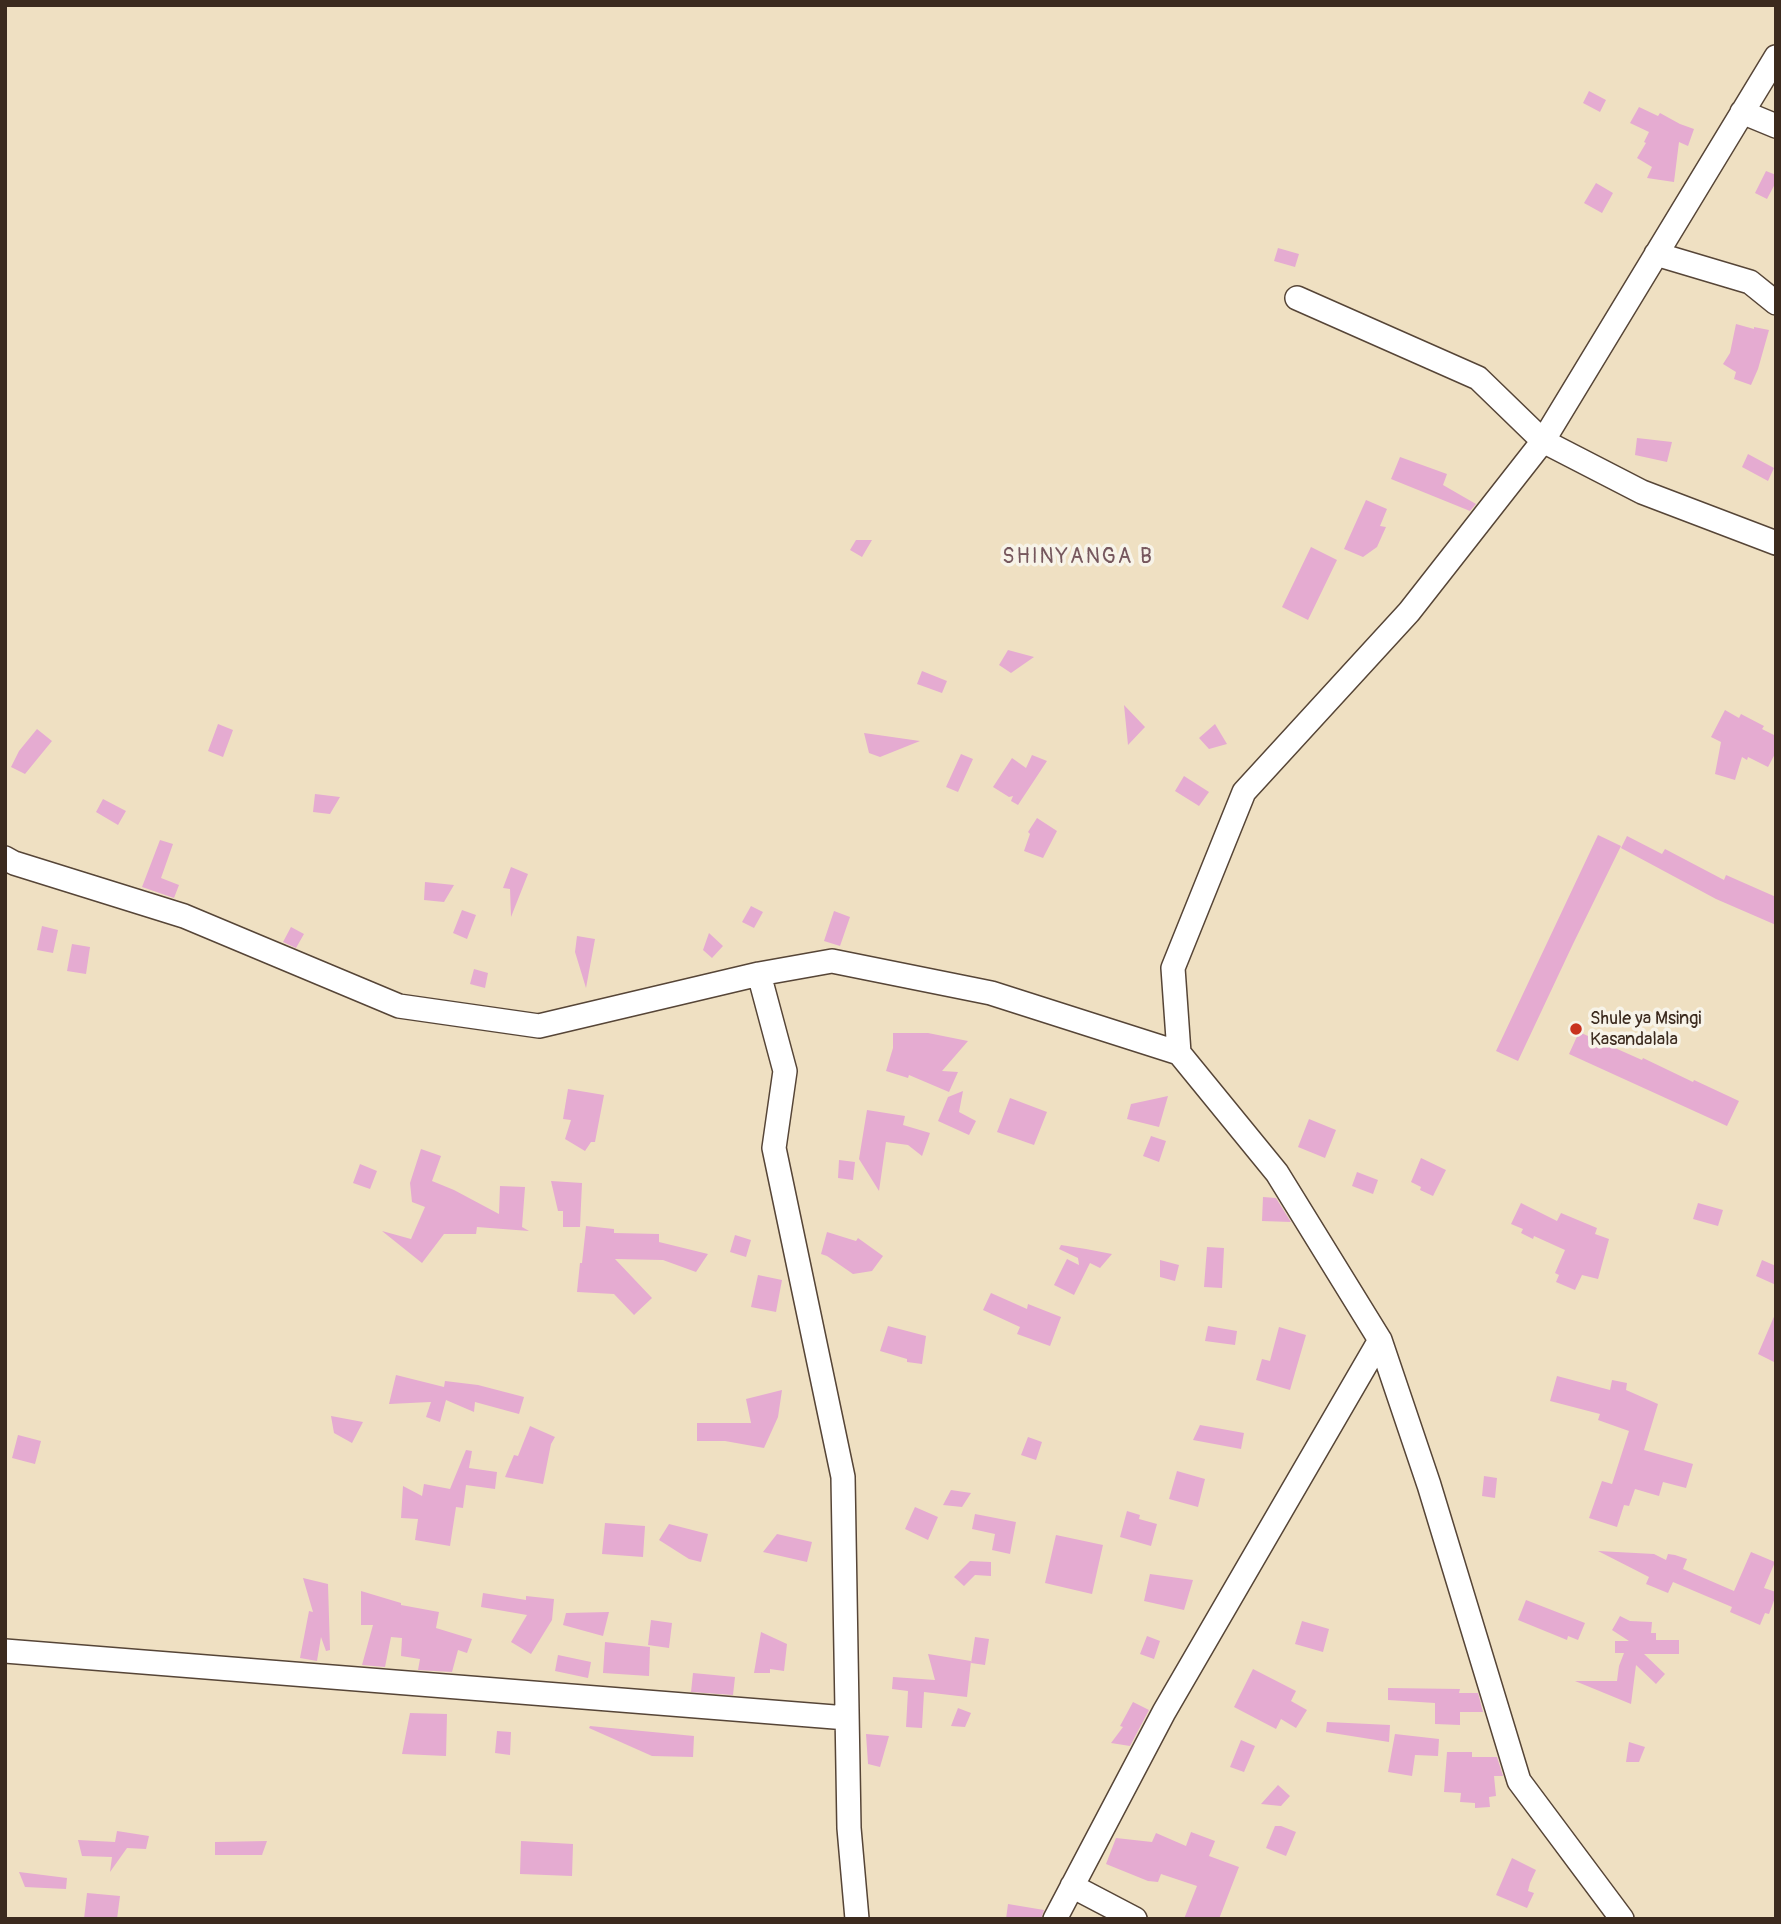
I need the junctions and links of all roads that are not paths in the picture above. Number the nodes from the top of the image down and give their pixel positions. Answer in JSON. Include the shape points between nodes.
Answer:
{"nodes":[{"id":1,"x":1776,"y":57,"type":"edge"},
{"id":2,"x":1742,"y":112,"type":"junction"},
{"id":3,"x":1776,"y":126,"type":"edge"},
{"id":4,"x":1656,"y":254,"type":"junction"},
{"id":5,"x":1297,"y":298,"type":"dead end"},
{"id":6,"x":1776,"y":303,"type":"edge"},
{"id":7,"x":1543,"y":441,"type":"junction"},
{"id":8,"x":1776,"y":543,"type":"edge"},
{"id":9,"x":5,"y":858,"type":"edge"},
{"id":10,"x":759,"y":974,"type":"junction"},
{"id":11,"x":1179,"y":1053,"type":"junction"},
{"id":12,"x":1380,"y":1340,"type":"junction"},
{"id":13,"x":5,"y":1651,"type":"edge"},
{"id":14,"x":847,"y":1718,"type":"junction"},
{"id":15,"x":1072,"y":1886,"type":"junction"},
{"id":16,"x":857,"y":1919,"type":"edge"},
{"id":17,"x":1055,"y":1919,"type":"edge"},
{"id":18,"x":1135,"y":1919,"type":"edge"},
{"id":19,"x":1622,"y":1919,"type":"edge"}],
"edges":[{"from":1,"to":2,"type":"street"},
{"from":2,"to":3,"type":"street"},
{"from":2,"to":4,"type":"street"},
{"from":4,"to":6,"type":"street","via":[[1751,282]]},
{"from":4,"to":7,"type":"street"},
{"from":5,"to":7,"type":"street","via":[[1478,378]]},
{"from":7,"to":8,"type":"street","via":[[1642,492]]},
{"from":7,"to":11,"type":"street","via":[[1409,612],[1244,792],[1173,968]]},
{"from":9,"to":10,"type":"street","via":[[184,916],[399,1006],[540,1026]]},
{"from":10,"to":11,"type":"street","via":[[832,961],[991,993]]},
{"from":10,"to":14,"type":"street","via":[[785,1072],[774,1148],[844,1477]]},
{"from":11,"to":12,"type":"street","via":[[1277,1173]]},
{"from":12,"to":15,"type":"street","via":[[1164,1712]]},
{"from":12,"to":19,"type":"street","via":[[1519,1781]]},
{"from":13,"to":14,"type":"street"},
{"from":14,"to":16,"type":"street"},
{"from":15,"to":17,"type":"street"},
{"from":15,"to":18,"type":"street"}]}
